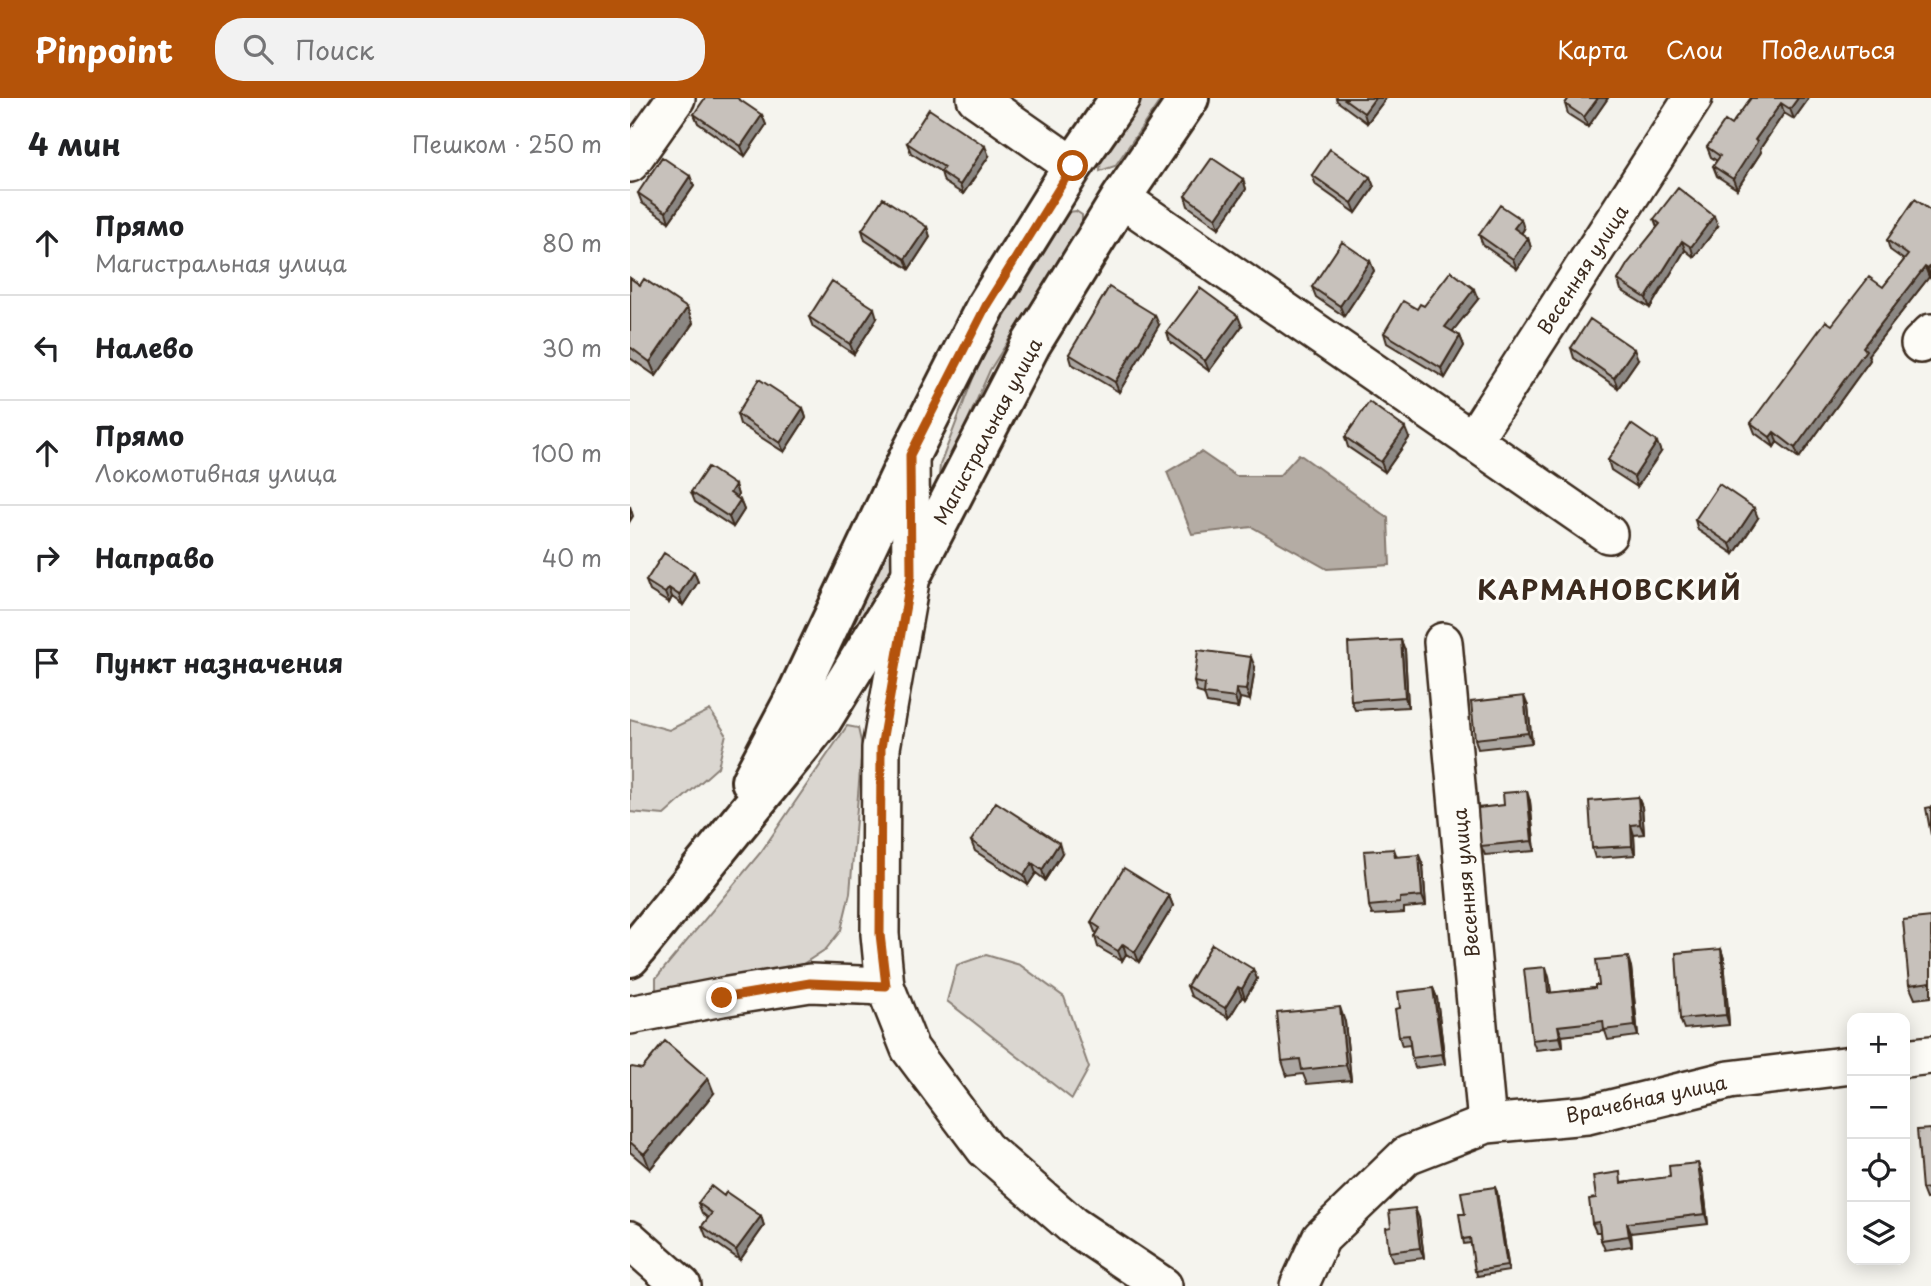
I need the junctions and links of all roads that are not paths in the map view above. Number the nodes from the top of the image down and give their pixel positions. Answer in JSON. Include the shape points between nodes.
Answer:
{"nodes":[{"id":1,"x":676,"y":98,"type":"edge"},
{"id":2,"x":976,"y":98,"type":"edge"},
{"id":3,"x":1120,"y":98,"type":"edge"},
{"id":4,"x":1189,"y":98,"type":"edge"},
{"id":5,"x":1693,"y":98,"type":"edge"},
{"id":6,"x":630,"y":163,"type":"edge"},
{"id":7,"x":1073,"y":166,"type":"junction"},
{"id":8,"x":1121,"y":198,"type":"junction"},
{"id":9,"x":1472,"y":441,"type":"junction"},
{"id":10,"x":910,"y":455,"type":"junction"},
{"id":11,"x":1608,"y":534,"type":"dead end"},
{"id":12,"x":911,"y":576,"type":"junction"},
{"id":13,"x":1443,"y":642,"type":"dead end"},
{"id":14,"x":707,"y":863,"type":"junction"},
{"id":15,"x":630,"y":957,"type":"edge"},
{"id":16,"x":886,"y":986,"type":"junction"},
{"id":17,"x":630,"y":1015,"type":"edge"},
{"id":18,"x":1931,"y":1055,"type":"edge"},
{"id":19,"x":1910,"y":1057,"type":"edge"},
{"id":20,"x":1835,"y":1067,"type":"edge"},
{"id":21,"x":1487,"y":1124,"type":"junction"},
{"id":22,"x":630,"y":1240,"type":"edge"},
{"id":23,"x":682,"y":1286,"type":"edge"},
{"id":24,"x":1163,"y":1286,"type":"edge"},
{"id":25,"x":1299,"y":1286,"type":"edge"}],
"edges":[{"from":1,"to":6,"type":"street"},
{"from":2,"to":7,"type":"street"},
{"from":3,"to":7,"type":"main road","name":"Магистральная улица"},
{"from":4,"to":8,"type":"main road","name":"Магистральная улица"},
{"from":5,"to":9,"type":"street","name":"Весенняя улица"},
{"from":7,"to":8,"type":"main road"},
{"from":7,"to":10,"type":"main road","name":"Магистральная улица","via":[[986,306]]},
{"from":8,"to":9,"type":"street"},
{"from":8,"to":12,"type":"main road","name":"Магистральная улица","via":[[1031,344]]},
{"from":9,"to":11,"type":"street"},
{"from":10,"to":12,"type":"street"},
{"from":10,"to":14,"type":"main road","name":"Магистральная улица","via":[[796,696]]},
{"from":12,"to":14,"type":"main road","name":"Магистральная улица","via":[[822,720]]},
{"from":12,"to":16,"type":"street","via":[[881,748],[880,934]]},
{"from":13,"to":21,"type":"street","name":"Весенняя улица"},
{"from":14,"to":15,"type":"main road","name":"Магистральная улица"},
{"from":16,"to":17,"type":"street","via":[[810,983]]},
{"from":16,"to":24,"type":"street","via":[[910,1049],[985,1149],[1072,1226]]},
{"from":18,"to":19,"type":"street"},
{"from":20,"to":21,"type":"street","name":"Врачебная улица","via":[[1729,1080],[1587,1115]]},
{"from":21,"to":25,"type":"street","name":"Врачебная улица","via":[[1408,1155],[1321,1238]]},
{"from":22,"to":23,"type":"street"}]}
